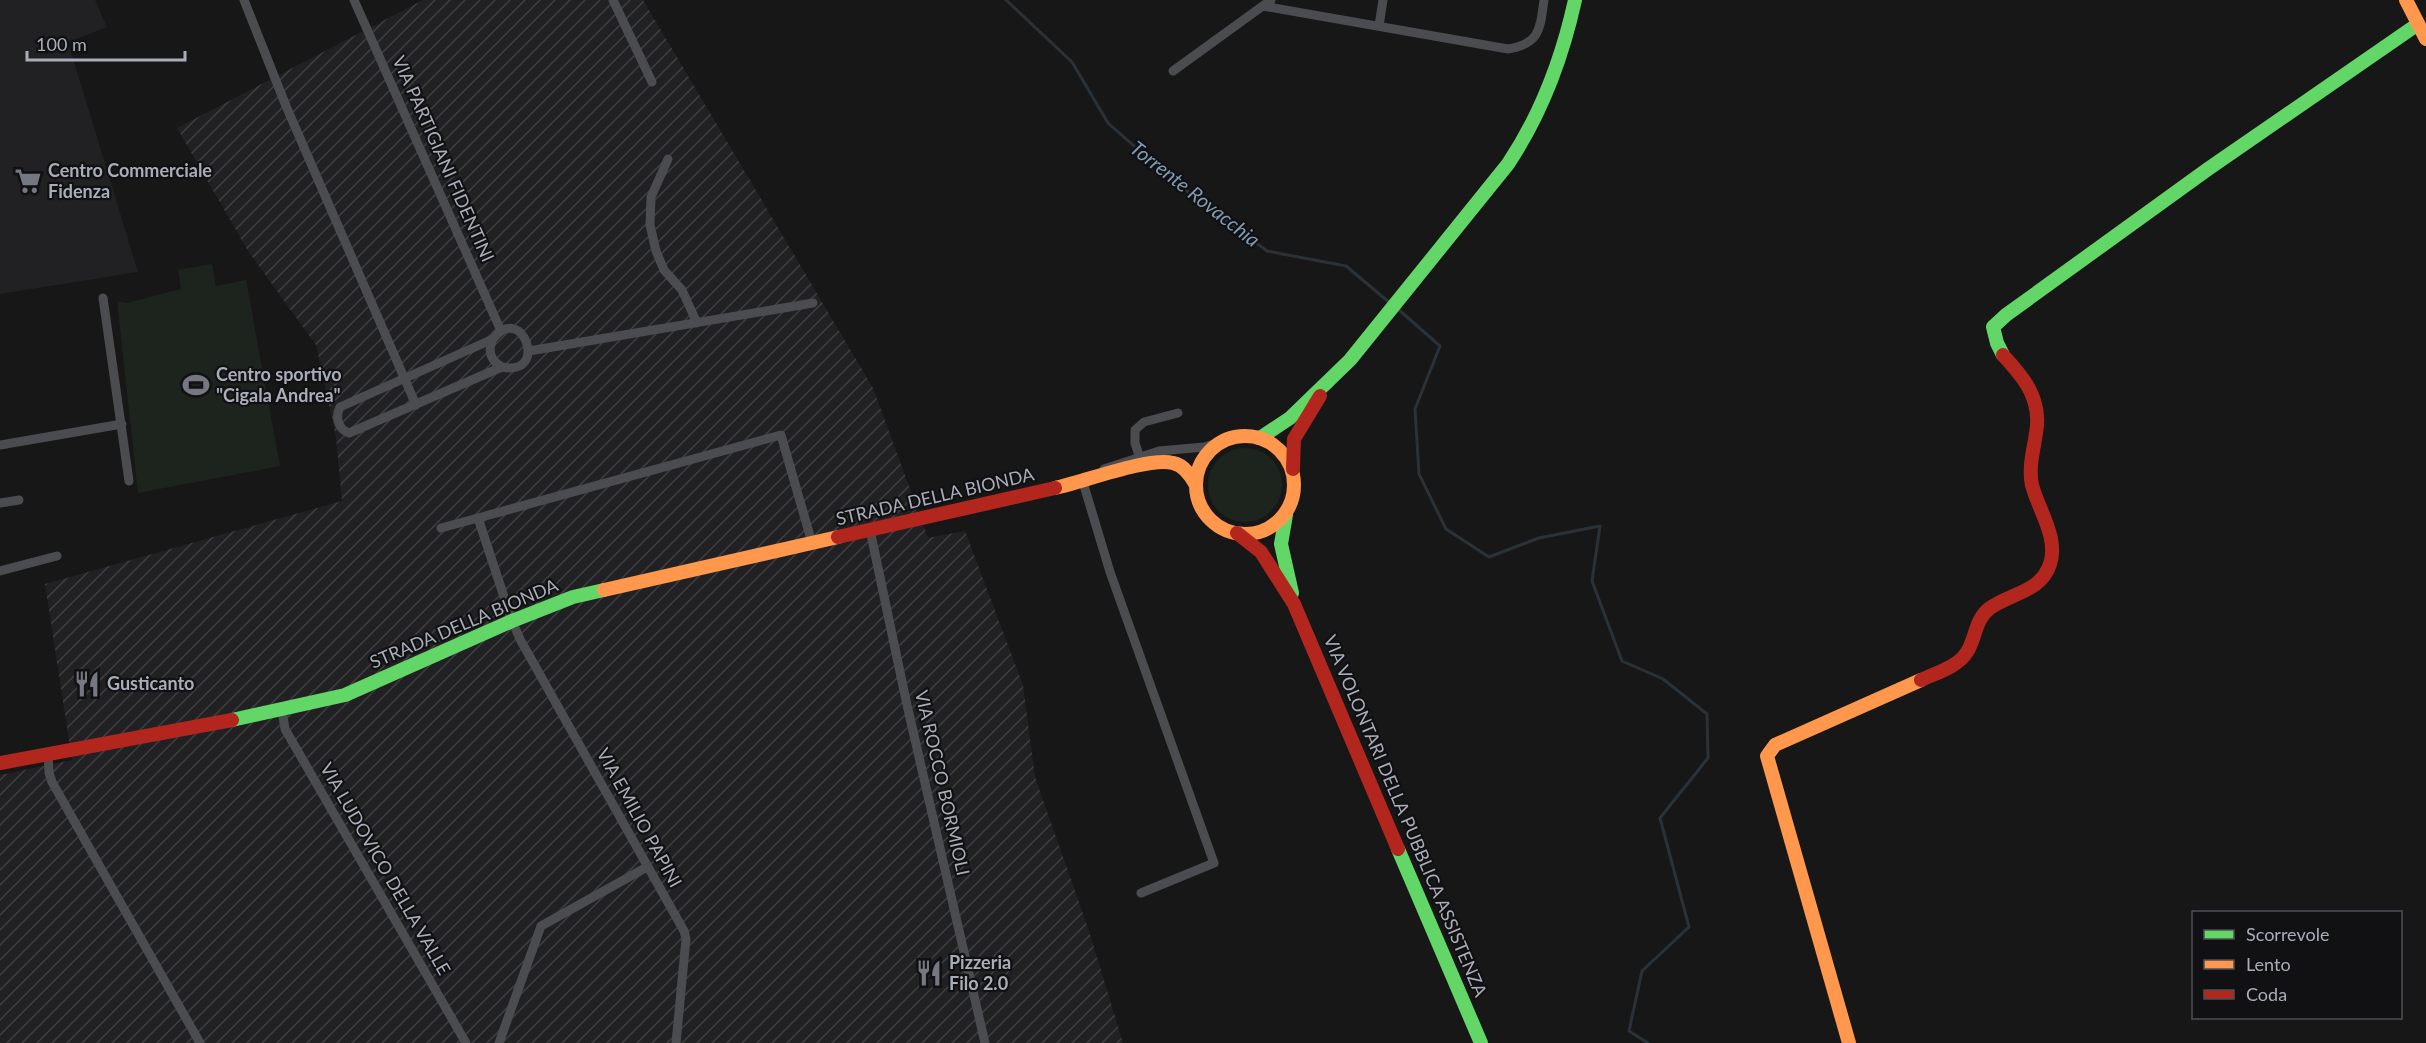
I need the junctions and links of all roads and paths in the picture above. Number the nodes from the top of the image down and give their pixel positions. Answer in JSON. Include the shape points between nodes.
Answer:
{"nodes":[{"id":1,"x":244,"y":0,"type":"edge"},
{"id":2,"x":354,"y":0,"type":"edge"},
{"id":3,"x":613,"y":0,"type":"edge"},
{"id":4,"x":1383,"y":0,"type":"edge"},
{"id":5,"x":1544,"y":0,"type":"edge"},
{"id":6,"x":1575,"y":0,"type":"edge"},
{"id":7,"x":2406,"y":0,"type":"edge"},
{"id":8,"x":1267,"y":3,"type":"edge"},
{"id":9,"x":2418,"y":24,"type":"junction"},
{"id":10,"x":1379,"y":26,"type":"junction"},
{"id":11,"x":2426,"y":39,"type":"edge"},
{"id":12,"x":1173,"y":71,"type":"dead end"},
{"id":13,"x":652,"y":82,"type":"dead end"},
{"id":14,"x":668,"y":159,"type":"dead end"},
{"id":15,"x":103,"y":297,"type":"dead end"},
{"id":16,"x":813,"y":303,"type":"dead end"},
{"id":17,"x":697,"y":323,"type":"junction"},
{"id":18,"x":501,"y":331,"type":"junction"},
{"id":19,"x":493,"y":339,"type":"junction"},
{"id":20,"x":529,"y":351,"type":"junction"},
{"id":21,"x":502,"y":367,"type":"junction"},
{"id":22,"x":405,"y":378,"type":"junction"},
{"id":23,"x":1329,"y":382,"type":"junction"},
{"id":24,"x":416,"y":405,"type":"junction"},
{"id":25,"x":1178,"y":413,"type":"dead end"},
{"id":26,"x":122,"y":424,"type":"junction"},
{"id":27,"x":1260,"y":438,"type":"junction"},
{"id":28,"x":1221,"y":442,"type":"junction"},
{"id":29,"x":0,"y":445,"type":"edge"},
{"id":30,"x":1141,"y":462,"type":"junction"},
{"id":31,"x":1293,"y":473,"type":"junction"},
{"id":32,"x":129,"y":480,"type":"dead end"},
{"id":33,"x":1082,"y":480,"type":"junction"},
{"id":34,"x":1196,"y":485,"type":"junction"},
{"id":35,"x":19,"y":500,"type":"dead end"},
{"id":36,"x":0,"y":502,"type":"edge"},
{"id":37,"x":1288,"y":510,"type":"junction"},
{"id":38,"x":478,"y":518,"type":"junction"},
{"id":39,"x":441,"y":528,"type":"dead end"},
{"id":40,"x":870,"y":530,"type":"junction"},
{"id":41,"x":1237,"y":533,"type":"junction"},
{"id":42,"x":812,"y":543,"type":"junction"},
{"id":43,"x":57,"y":556,"type":"dead end"},
{"id":44,"x":0,"y":571,"type":"edge"},
{"id":45,"x":1294,"y":603,"type":"junction"},
{"id":46,"x":512,"y":621,"type":"junction"},
{"id":47,"x":282,"y":710,"type":"junction"},
{"id":48,"x":48,"y":753,"type":"junction"},
{"id":49,"x":0,"y":763,"type":"edge"},
{"id":50,"x":647,"y":867,"type":"junction"},
{"id":51,"x":1141,"y":893,"type":"dead end"},
{"id":52,"x":200,"y":1043,"type":"edge"},
{"id":53,"x":466,"y":1043,"type":"edge"},
{"id":54,"x":499,"y":1043,"type":"edge"},
{"id":55,"x":676,"y":1043,"type":"edge"},
{"id":56,"x":985,"y":1043,"type":"edge"},
{"id":57,"x":1481,"y":1043,"type":"edge"},
{"id":58,"x":1849,"y":1043,"type":"edge"}],
"edges":[{"from":1,"to":22,"type":"street"},
{"from":2,"to":18,"type":"street","name":"VIA PARTIGIANI FIDENTINI"},
{"from":3,"to":13,"type":"street"},
{"from":4,"to":10,"type":"street"},
{"from":5,"to":10,"type":"street","via":[[1540,31],[1525,47],[1508,49]]},
{"from":6,"to":23,"type":"street","via":[[1554,79],[1527,134],[1473,208]]},
{"from":7,"to":9,"type":"street"},
{"from":8,"to":10,"type":"street"},
{"from":8,"to":12,"type":"street"},
{"from":9,"to":11,"type":"street"},
{"from":9,"to":58,"type":"street","via":[[2208,169],[1993,327],[1994,341],[2026,382],[2036,406],[2029,469],[2054,556],[2048,573],[2032,587],[1987,611],[1968,652],[1951,666],[1775,745],[1767,756]]},
{"from":14,"to":17,"type":"street","via":[[651,197],[650,225],[664,270],[682,291]]},
{"from":15,"to":26,"type":"street"},
{"from":16,"to":17,"type":"street"},
{"from":17,"to":20,"type":"street"},
{"from":18,"to":19,"type":"street"},
{"from":18,"to":20,"type":"street","via":[[518,331],[526,339]]},
{"from":19,"to":21,"type":"street","via":[[491,355]]},
{"from":19,"to":22,"type":"street"},
{"from":20,"to":21,"type":"street","via":[[520,366]]},
{"from":21,"to":24,"type":"street"},
{"from":22,"to":24,"type":"street"},
{"from":22,"to":24,"type":"street","via":[[340,406],[338,422],[349,434]]},
{"from":23,"to":27,"type":"street"},
{"from":23,"to":31,"type":"street","via":[[1294,439]]},
{"from":25,"to":30,"type":"street","via":[[1138,427],[1134,436]]},
{"from":26,"to":29,"type":"street"},
{"from":26,"to":32,"type":"street"},
{"from":27,"to":28,"type":"street","via":[[1233,437]]},
{"from":27,"to":31,"type":"street","via":[[1275,445]]},
{"from":28,"to":30,"type":"street","name":"STRADA DELLA BIONDA","via":[[1159,451]]},
{"from":28,"to":34,"type":"street","via":[[1203,461]]},
{"from":30,"to":33,"type":"street","name":"STRADA DELLA BIONDA"},
{"from":30,"to":34,"type":"street","name":"STRADA DELLA BIONDA","via":[[1174,463],[1190,474]]},
{"from":31,"to":37,"type":"street"},
{"from":33,"to":40,"type":"street","name":"STRADA DELLA BIONDA"},
{"from":33,"to":51,"type":"street","via":[[1110,572],[1214,863]]},
{"from":34,"to":41,"type":"street","via":[[1198,499],[1213,522]]},
{"from":35,"to":36,"type":"street"},
{"from":37,"to":41,"type":"street","via":[[1266,530]]},
{"from":37,"to":45,"type":"street","name":"VIA VOLONTARI DELLA PUBBLICA ASSISTENZA","via":[[1282,522],[1281,547]]},
{"from":38,"to":39,"type":"street"},
{"from":38,"to":42,"type":"street","via":[[781,435]]},
{"from":38,"to":46,"type":"street","name":"VIA EMILIO PAPINI"},
{"from":40,"to":42,"type":"street","name":"STRADA DELLA BIONDA"},
{"from":40,"to":56,"type":"street","name":"VIA ROCCO BORMIOLI"},
{"from":41,"to":45,"type":"street","name":"VIA VOLONTARI DELLA PUBBLICA ASSISTENZA","via":[[1261,552]]},
{"from":42,"to":46,"type":"street","name":"STRADA DELLA BIONDA","via":[[573,597]]},
{"from":43,"to":44,"type":"street"},
{"from":45,"to":57,"type":"street","name":"VIA VOLONTARI DELLA PUBBLICA ASSISTENZA"},
{"from":46,"to":47,"type":"street","name":"STRADA DELLA BIONDA","via":[[345,695]]},
{"from":46,"to":50,"type":"street","name":"VIA EMILIO PAPINI"},
{"from":47,"to":48,"type":"street","name":"STRADA DELLA BIONDA"},
{"from":47,"to":53,"type":"street","name":"VIA LUDOVICO DELLA VALLE","via":[[285,729]]},
{"from":48,"to":49,"type":"street","name":"STRADA DELLA BIONDA"},
{"from":48,"to":52,"type":"street","via":[[52,782]]},
{"from":50,"to":54,"type":"street","via":[[541,926]]},
{"from":50,"to":55,"type":"street","name":"VIA EMILIO PAPINI","via":[[686,939]]}]}
